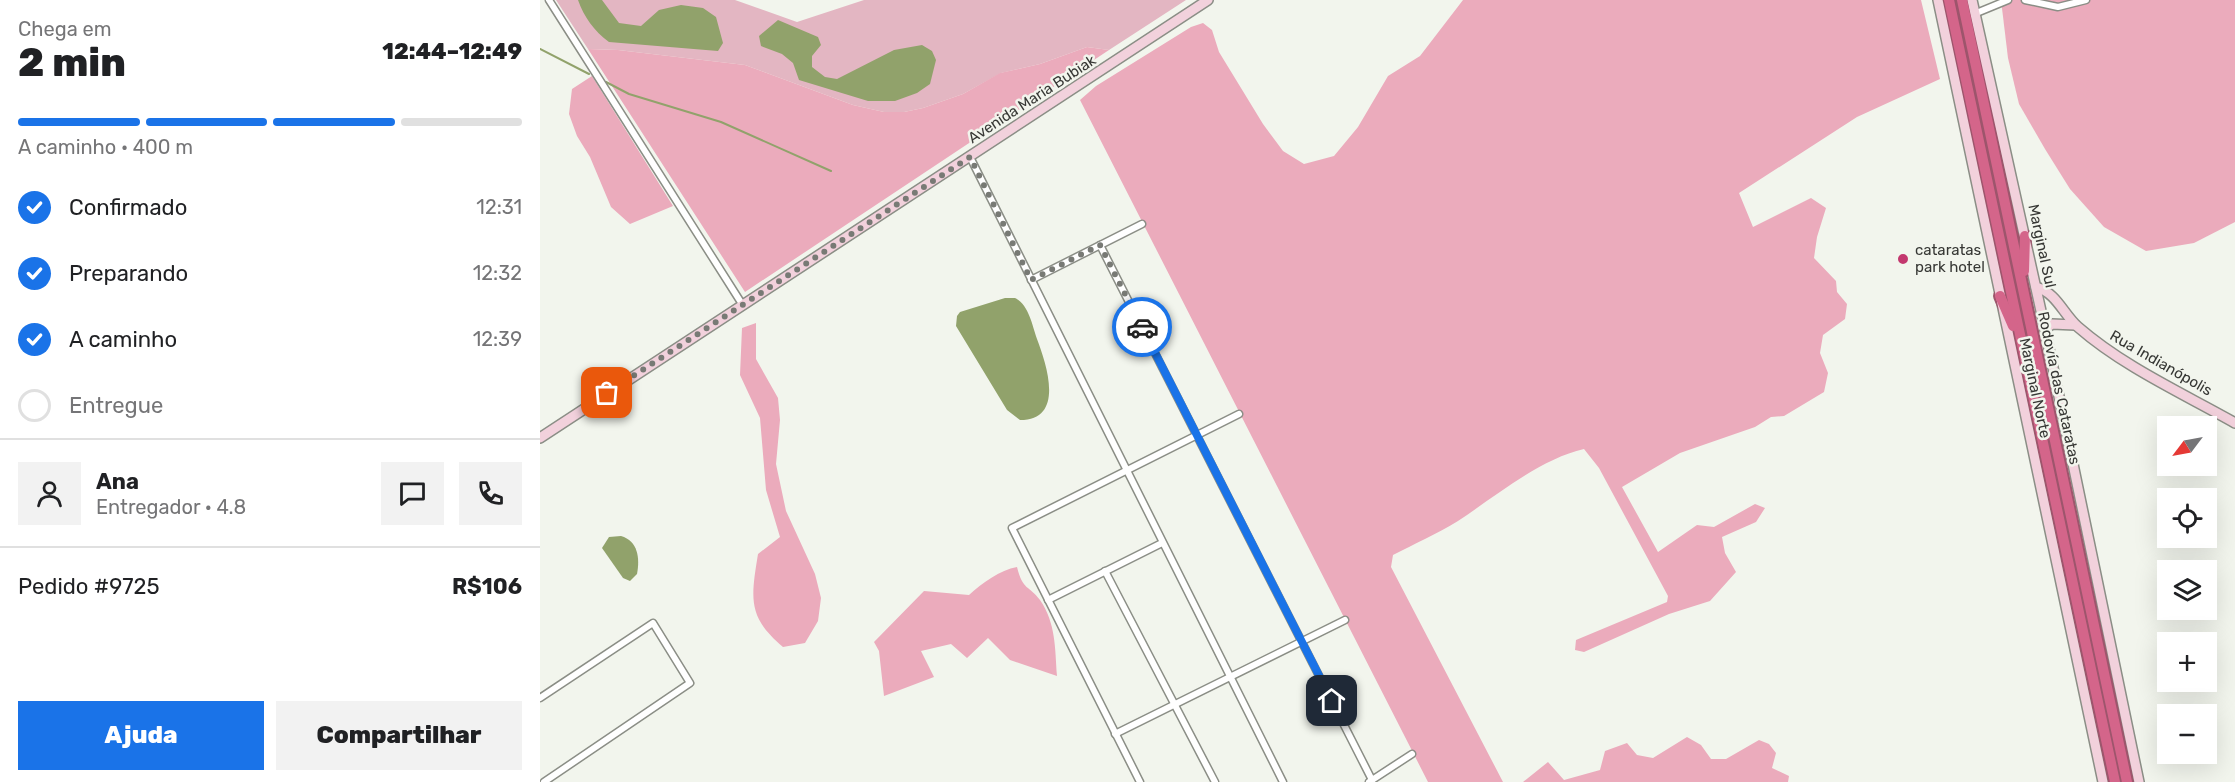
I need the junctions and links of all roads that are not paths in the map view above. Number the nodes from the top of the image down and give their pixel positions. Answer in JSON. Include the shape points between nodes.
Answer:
{"nodes":[{"id":1,"x":549,"y":0,"type":"edge"},
{"id":2,"x":1208,"y":0,"type":"edge"},
{"id":3,"x":1938,"y":0,"type":"edge"},
{"id":4,"x":1949,"y":0,"type":"edge"},
{"id":5,"x":1962,"y":0,"type":"edge"},
{"id":6,"x":1972,"y":0,"type":"edge"},
{"id":7,"x":2008,"y":0,"type":"edge"},
{"id":8,"x":2025,"y":0,"type":"edge"},
{"id":9,"x":2086,"y":0,"type":"edge"},
{"id":10,"x":1974,"y":14,"type":"junction"},
{"id":11,"x":970,"y":157,"type":"junction"},
{"id":12,"x":1142,"y":224,"type":"dead end"},
{"id":13,"x":2025,"y":236,"type":"junction"},
{"id":14,"x":1100,"y":245,"type":"junction"},
{"id":15,"x":1031,"y":280,"type":"junction"},
{"id":16,"x":2036,"y":287,"type":"junction"},
{"id":17,"x":2023,"y":289,"type":"junction"},
{"id":18,"x":2000,"y":296,"type":"junction"},
{"id":19,"x":742,"y":304,"type":"junction"},
{"id":20,"x":2075,"y":325,"type":"junction"},
{"id":21,"x":2045,"y":329,"type":"junction"},
{"id":22,"x":2022,"y":344,"type":"junction"},
{"id":23,"x":1239,"y":414,"type":"dead end"},
{"id":24,"x":2235,"y":423,"type":"edge"},
{"id":25,"x":1197,"y":435,"type":"junction"},
{"id":26,"x":540,"y":438,"type":"edge"},
{"id":27,"x":1126,"y":471,"type":"junction"},
{"id":28,"x":1162,"y":543,"type":"junction"},
{"id":29,"x":1105,"y":571,"type":"junction"},
{"id":30,"x":1048,"y":600,"type":"junction"},
{"id":31,"x":1345,"y":620,"type":"dead end"},
{"id":32,"x":1301,"y":642,"type":"junction"},
{"id":33,"x":1229,"y":677,"type":"junction"},
{"id":34,"x":540,"y":698,"type":"edge"},
{"id":35,"x":1174,"y":704,"type":"junction"},
{"id":36,"x":1115,"y":734,"type":"junction"},
{"id":37,"x":1412,"y":754,"type":"dead end"},
{"id":38,"x":1370,"y":781,"type":"edge"},
{"id":39,"x":544,"y":782,"type":"edge"},
{"id":40,"x":1140,"y":782,"type":"edge"},
{"id":41,"x":1215,"y":782,"type":"edge"},
{"id":42,"x":1282,"y":782,"type":"edge"},
{"id":43,"x":2103,"y":782,"type":"edge"},
{"id":44,"x":2115,"y":782,"type":"edge"},
{"id":45,"x":2127,"y":782,"type":"edge"},
{"id":46,"x":2139,"y":782,"type":"edge"}],
"edges":[{"from":1,"to":19,"type":"street"},
{"from":2,"to":11,"type":"street","name":"Avenida Maria Bubiak"},
{"from":3,"to":18,"type":"street","name":"Marginal Norte"},
{"from":4,"to":22,"type":"highway","name":"Rodovía das Cataratas"},
{"from":5,"to":17,"type":"highway","name":"Rodovía das Cataratas"},
{"from":6,"to":10,"type":"street","name":"Marginal Sul"},
{"from":7,"to":10,"type":"street"},
{"from":8,"to":9,"type":"street","via":[[2058,7]]},
{"from":10,"to":13,"type":"street","name":"Marginal Sul"},
{"from":11,"to":15,"type":"street"},
{"from":11,"to":19,"type":"street","name":"Avenida Maria Bubiak"},
{"from":12,"to":14,"type":"street"},
{"from":13,"to":16,"type":"street","name":"Marginal Sul"},
{"from":13,"to":17,"type":"highway"},
{"from":14,"to":15,"type":"street"},
{"from":14,"to":25,"type":"street"},
{"from":15,"to":27,"type":"street"},
{"from":16,"to":20,"type":"street","name":"Rua Indianópolis","via":[[2046,290]]},
{"from":16,"to":21,"type":"street","name":"Marginal Sul"},
{"from":17,"to":45,"type":"highway","name":"Rodovía das Cataratas"},
{"from":18,"to":22,"type":"highway"},
{"from":18,"to":43,"type":"street","name":"Marginal Norte"},
{"from":19,"to":26,"type":"street","name":"Avenida Maria Bubiak"},
{"from":20,"to":21,"type":"street","via":[[2052,324]]},
{"from":20,"to":24,"type":"street","name":"Rua Indianópolis","via":[[2106,351]]},
{"from":21,"to":46,"type":"street","name":"Marginal Sul"},
{"from":22,"to":44,"type":"highway","name":"Rodovía das Cataratas"},
{"from":23,"to":25,"type":"street"},
{"from":25,"to":27,"type":"street"},
{"from":25,"to":32,"type":"street"},
{"from":27,"to":28,"type":"street"},
{"from":27,"to":30,"type":"street","via":[[1012,528]]},
{"from":28,"to":29,"type":"street"},
{"from":28,"to":33,"type":"street"},
{"from":29,"to":30,"type":"street"},
{"from":29,"to":35,"type":"street"},
{"from":30,"to":36,"type":"street"},
{"from":31,"to":32,"type":"street"},
{"from":32,"to":33,"type":"street"},
{"from":32,"to":38,"type":"street"},
{"from":33,"to":35,"type":"street"},
{"from":33,"to":42,"type":"street"},
{"from":34,"to":39,"type":"street","via":[[652,623],[690,683]]},
{"from":35,"to":36,"type":"street"},
{"from":35,"to":41,"type":"street"},
{"from":36,"to":40,"type":"street"},
{"from":37,"to":38,"type":"street"}]}
